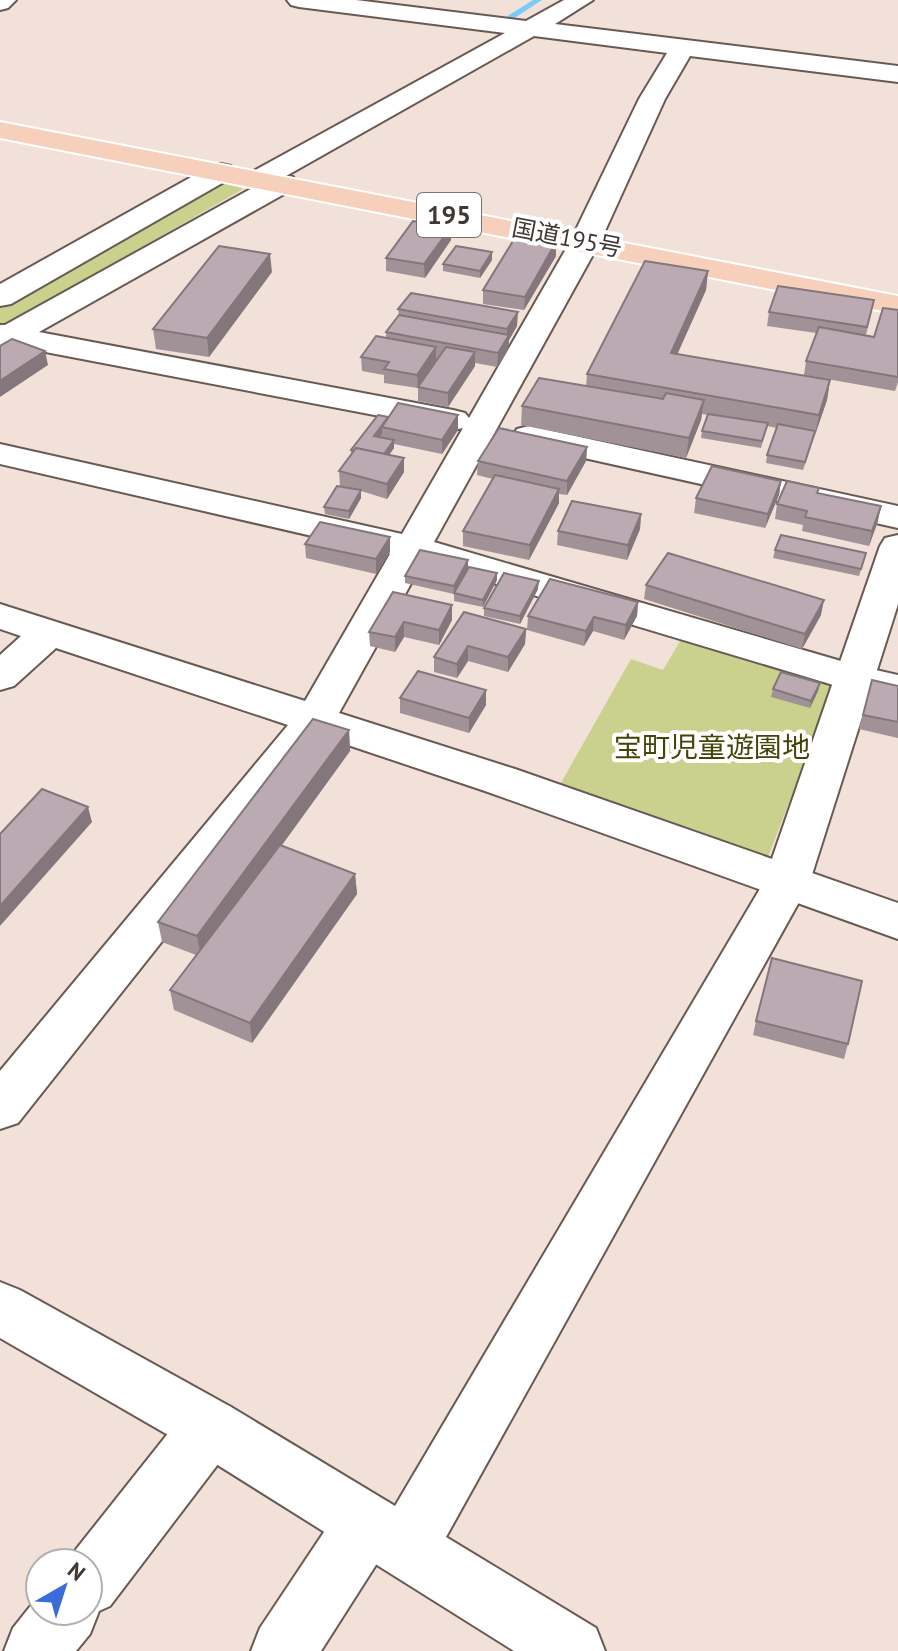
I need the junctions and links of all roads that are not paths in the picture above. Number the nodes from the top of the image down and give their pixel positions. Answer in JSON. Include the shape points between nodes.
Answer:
{"nodes":[{"id":1,"x":299,"y":0,"type":"edge"},
{"id":2,"x":581,"y":0,"type":"edge"},
{"id":3,"x":529,"y":28,"type":"junction"},
{"id":4,"x":683,"y":47,"type":"junction"},
{"id":5,"x":898,"y":74,"type":"edge"},
{"id":6,"x":0,"y":130,"type":"edge"},
{"id":7,"x":221,"y":172,"type":"junction"},
{"id":8,"x":271,"y":181,"type":"junction"},
{"id":9,"x":585,"y":242,"type":"junction"},
{"id":10,"x":0,"y":297,"type":"edge"},
{"id":11,"x":898,"y":305,"type":"edge"},
{"id":12,"x":3,"y":337,"type":"edge"},
{"id":13,"x":483,"y":426,"type":"junction"},
{"id":14,"x":0,"y":454,"type":"edge"},
{"id":15,"x":898,"y":517,"type":"edge"},
{"id":16,"x":898,"y":546,"type":"edge"},
{"id":17,"x":415,"y":548,"type":"junction"},
{"id":18,"x":0,"y":616,"type":"edge"},
{"id":19,"x":50,"y":632,"type":"junction"},
{"id":20,"x":0,"y":677,"type":"edge"},
{"id":21,"x":854,"y":678,"type":"junction"},
{"id":22,"x":898,"y":688,"type":"edge"},
{"id":23,"x":314,"y":721,"type":"junction"},
{"id":24,"x":786,"y":884,"type":"junction"},
{"id":25,"x":898,"y":921,"type":"edge"},
{"id":26,"x":0,"y":1108,"type":"edge"},
{"id":27,"x":0,"y":1308,"type":"edge"},
{"id":28,"x":210,"y":1427,"type":"junction"},
{"id":29,"x":386,"y":1536,"type":"junction"},
{"id":30,"x":104,"y":1563,"type":"edge"},
{"id":31,"x":55,"y":1627,"type":"edge"},
{"id":32,"x":36,"y":1651,"type":"edge"},
{"id":33,"x":283,"y":1651,"type":"edge"},
{"id":34,"x":573,"y":1651,"type":"edge"}],
"edges":[{"from":1,"to":3,"type":"street"},
{"from":2,"to":3,"type":"street"},
{"from":3,"to":4,"type":"street"},
{"from":3,"to":8,"type":"street"},
{"from":4,"to":5,"type":"street"},
{"from":4,"to":9,"type":"street","via":[[652,99]]},
{"from":6,"to":7,"type":"highway","name":"国道195号","number":"195"},
{"from":7,"to":8,"type":"highway","name":"国道195号","number":"195"},
{"from":7,"to":10,"type":"street"},
{"from":8,"to":9,"type":"highway","name":"国道195号","number":"195"},
{"from":8,"to":12,"type":"street"},
{"from":9,"to":11,"type":"highway","name":"国道195号","number":"195"},
{"from":9,"to":13,"type":"street"},
{"from":12,"to":13,"type":"street"},
{"from":13,"to":15,"type":"street"},
{"from":13,"to":17,"type":"street"},
{"from":14,"to":17,"type":"street"},
{"from":16,"to":21,"type":"street"},
{"from":17,"to":21,"type":"street"},
{"from":17,"to":23,"type":"street"},
{"from":18,"to":19,"type":"street"},
{"from":19,"to":20,"type":"street"},
{"from":19,"to":23,"type":"street"},
{"from":21,"to":22,"type":"street"},
{"from":21,"to":24,"type":"street"},
{"from":23,"to":24,"type":"street","via":[[500,780]]},
{"from":23,"to":26,"type":"street"},
{"from":24,"to":25,"type":"street"},
{"from":24,"to":29,"type":"street"},
{"from":27,"to":28,"type":"street"},
{"from":28,"to":29,"type":"street"},
{"from":28,"to":30,"type":"street"},
{"from":29,"to":33,"type":"street"},
{"from":29,"to":34,"type":"street"},
{"from":31,"to":32,"type":"street"}]}
